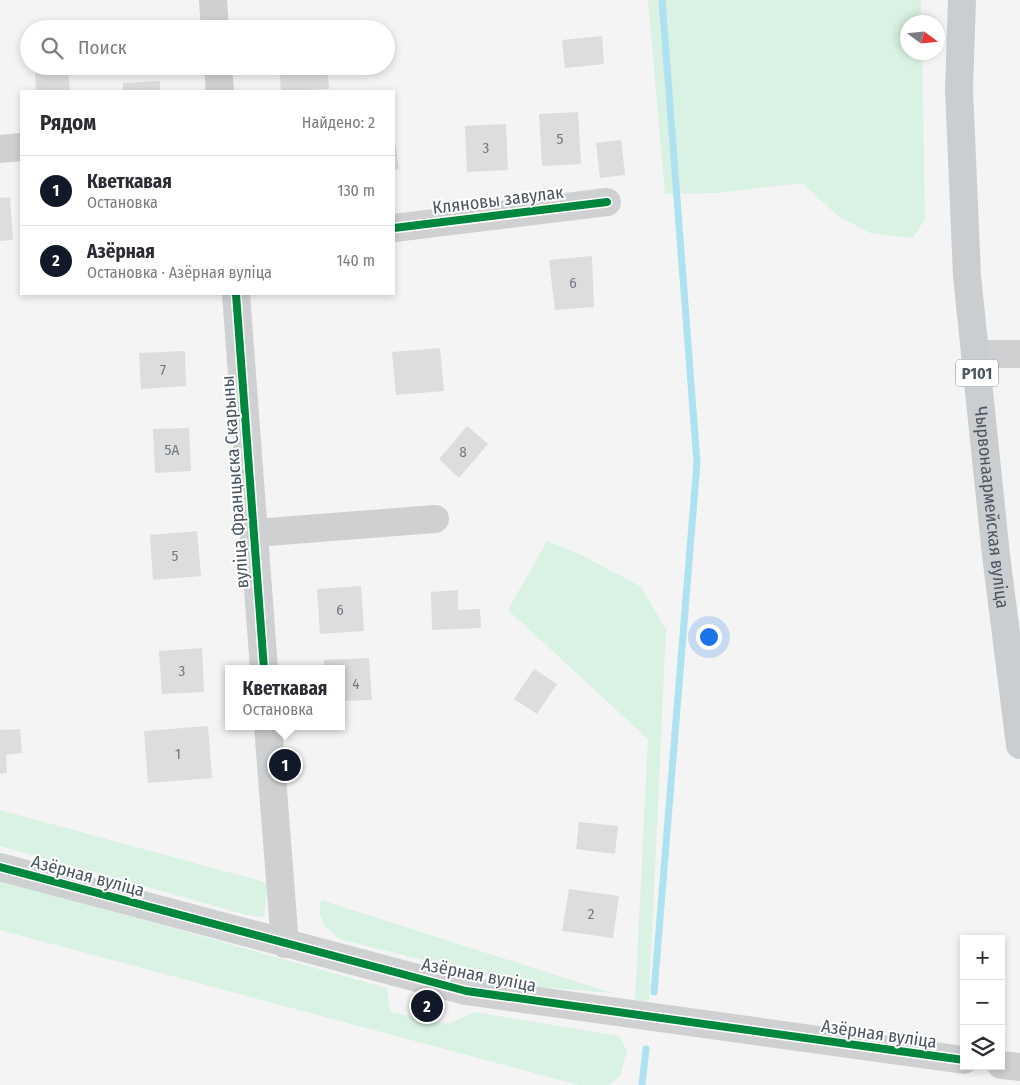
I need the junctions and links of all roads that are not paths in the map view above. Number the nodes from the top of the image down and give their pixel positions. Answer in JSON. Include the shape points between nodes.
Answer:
{"nodes":[{"id":1,"x":213,"y":0,"type":"edge"},
{"id":2,"x":962,"y":0,"type":"edge"},
{"id":3,"x":214,"y":20,"type":"edge"},
{"id":4,"x":219,"y":75,"type":"edge"},
{"id":5,"x":220,"y":90,"type":"edge"},
{"id":6,"x":20,"y":147,"type":"edge"},
{"id":7,"x":0,"y":149,"type":"edge"},
{"id":8,"x":607,"y":202,"type":"dead end"},
{"id":9,"x":395,"y":228,"type":"edge"},
{"id":10,"x":236,"y":295,"type":"edge"},
{"id":11,"x":975,"y":354,"type":"junction"},
{"id":12,"x":1020,"y":354,"type":"edge"},
{"id":13,"x":435,"y":519,"type":"dead end"},
{"id":14,"x":254,"y":533,"type":"junction"},
{"id":15,"x":264,"y":665,"type":"edge"},
{"id":16,"x":268,"y":730,"type":"edge"},
{"id":17,"x":1020,"y":745,"type":"edge"},
{"id":18,"x":0,"y":867,"type":"edge"},
{"id":19,"x":285,"y":944,"type":"junction"},
{"id":20,"x":960,"y":1059,"type":"edge"},
{"id":21,"x":1005,"y":1065,"type":"edge"},
{"id":22,"x":1020,"y":1067,"type":"edge"}],
"edges":[{"from":1,"to":3,"type":"street"},
{"from":2,"to":11,"type":"main road","name":"Чырвонаармейская вуліца","number":"Р101","via":[[959,89],[967,276]]},
{"from":4,"to":5,"type":"street"},
{"from":6,"to":7,"type":"street"},
{"from":8,"to":9,"type":"street","name":"Кляновы завулак"},
{"from":10,"to":14,"type":"street","name":"вуліца Францыска Скарыны"},
{"from":11,"to":12,"type":"street"},
{"from":11,"to":17,"type":"main road","name":"Чырвонаармейская вуліца","number":"Р101"},
{"from":13,"to":14,"type":"street"},
{"from":14,"to":15,"type":"street","name":"вуліца Францыска Скарыны"},
{"from":16,"to":19,"type":"street"},
{"from":18,"to":19,"type":"street","name":"Азёрная вуліца"},
{"from":19,"to":20,"type":"street","name":"Азёрная вуліца","via":[[466,992]]},
{"from":21,"to":22,"type":"street"}]}
